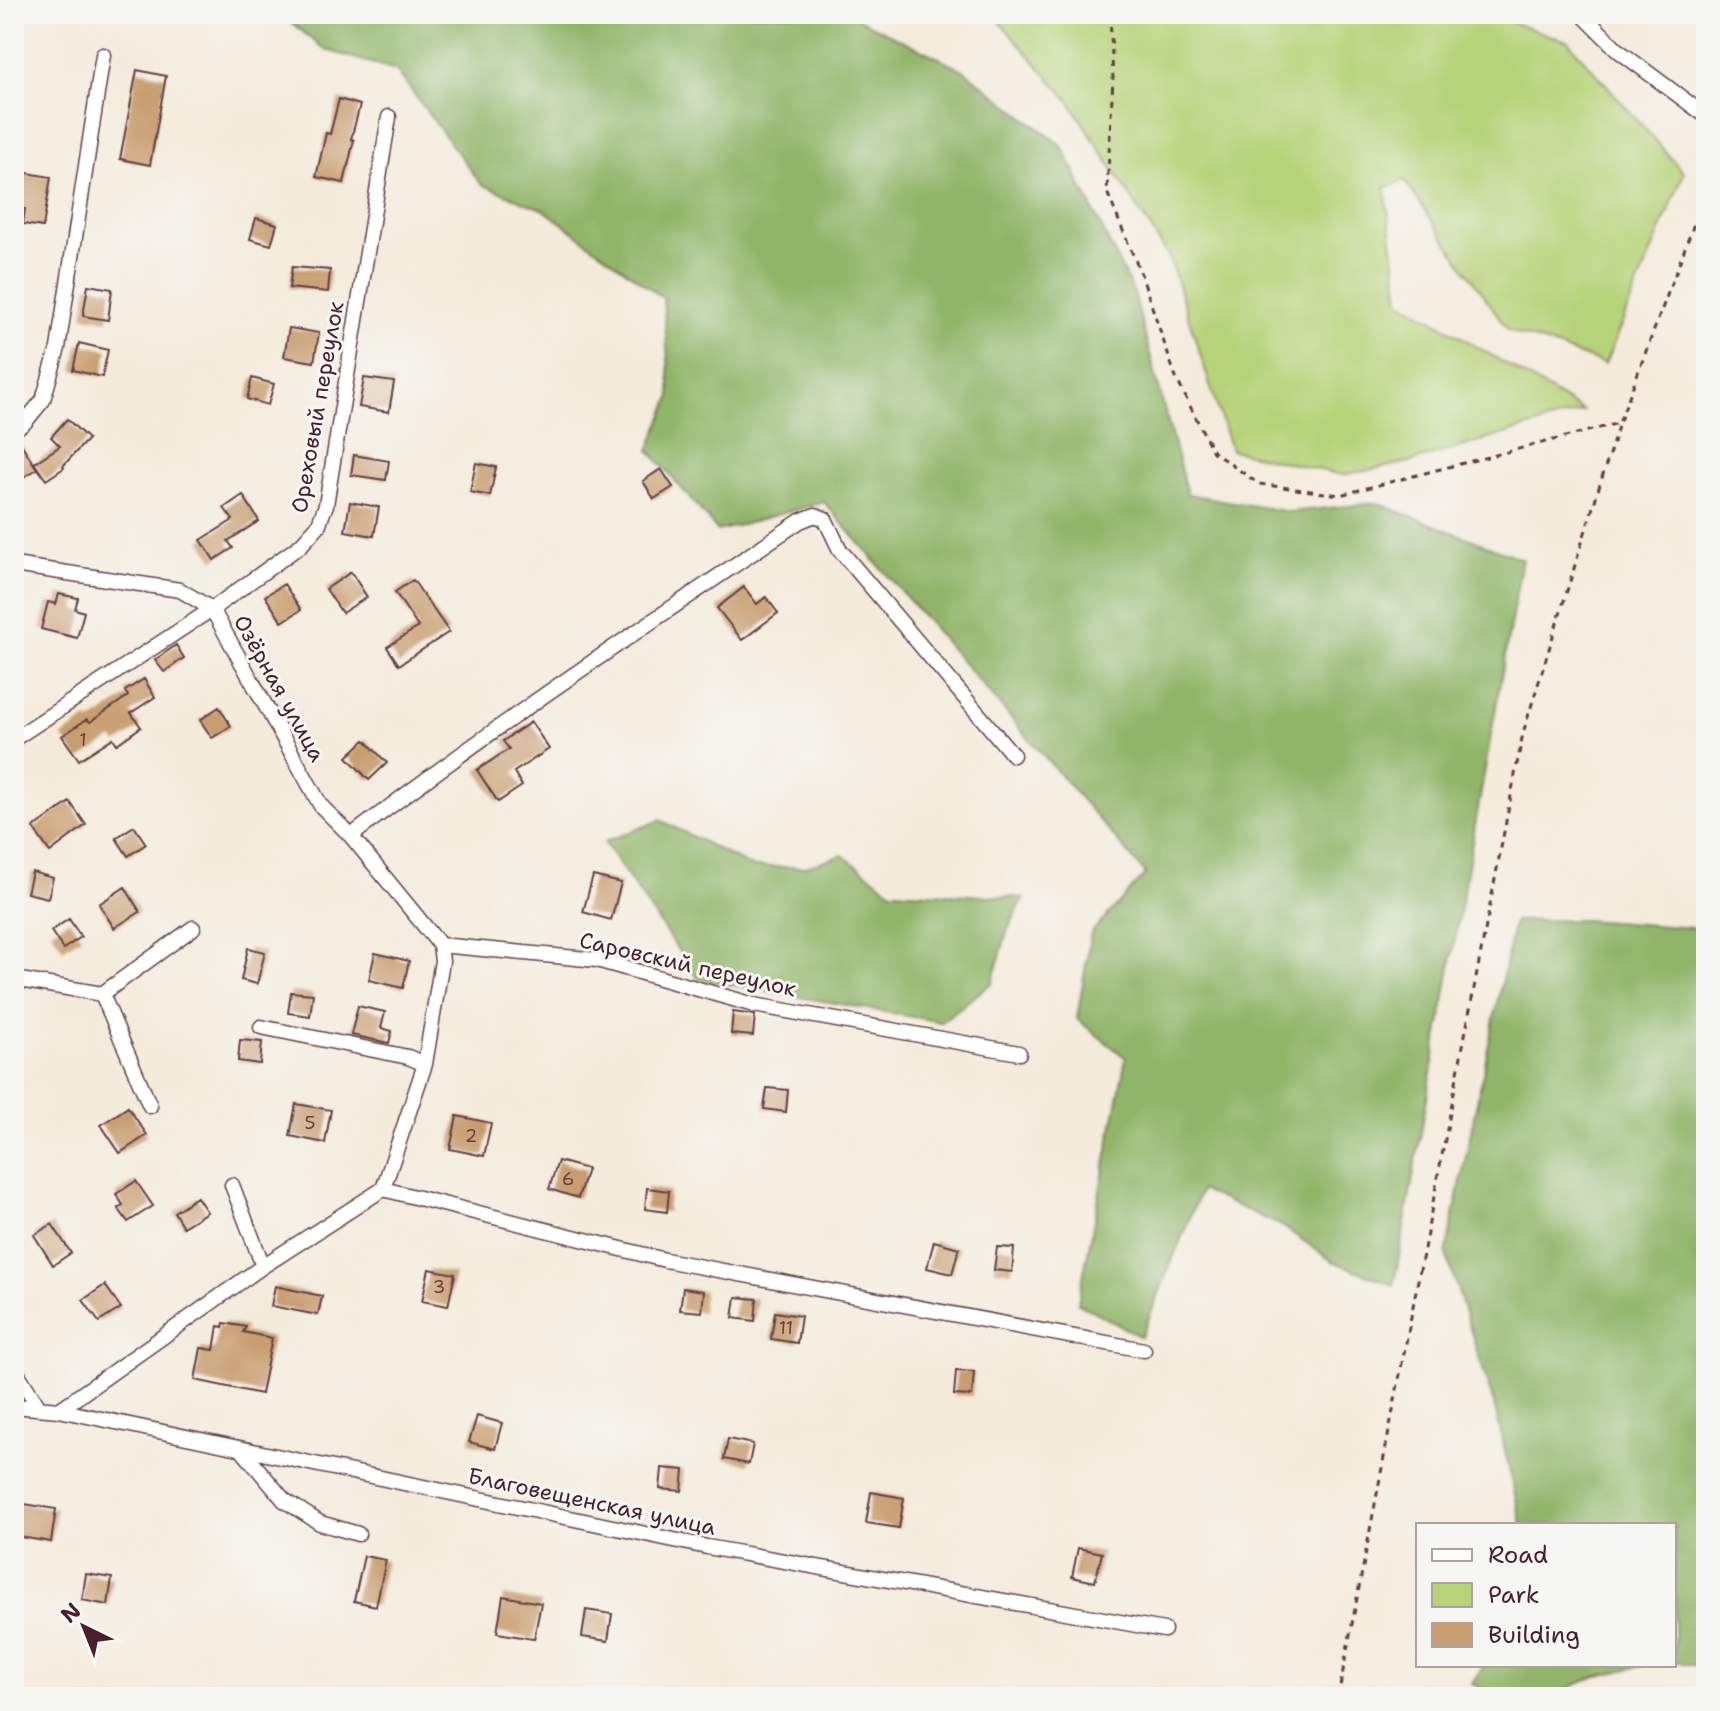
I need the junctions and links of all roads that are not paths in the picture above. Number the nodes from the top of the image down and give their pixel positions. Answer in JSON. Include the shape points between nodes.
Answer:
{"nodes":[{"id":1,"x":1582,"y":14,"type":"edge"},
{"id":2,"x":103,"y":55,"type":"dead end"},
{"id":3,"x":1706,"y":116,"type":"edge"},
{"id":4,"x":389,"y":117,"type":"dead end"},
{"id":5,"x":14,"y":430,"type":"edge"},
{"id":6,"x":14,"y":565,"type":"edge"},
{"id":7,"x":212,"y":609,"type":"junction"},
{"id":8,"x":14,"y":739,"type":"edge"},
{"id":9,"x":1013,"y":755,"type":"dead end"},
{"id":10,"x":351,"y":836,"type":"junction"},
{"id":11,"x":193,"y":928,"type":"dead end"},
{"id":12,"x":440,"y":945,"type":"junction"},
{"id":13,"x":14,"y":979,"type":"edge"},
{"id":14,"x":102,"y":994,"type":"junction"},
{"id":15,"x":261,"y":1027,"type":"dead end"},
{"id":16,"x":1019,"y":1053,"type":"dead end"},
{"id":17,"x":425,"y":1064,"type":"junction"},
{"id":18,"x":150,"y":1106,"type":"dead end"},
{"id":19,"x":232,"y":1185,"type":"dead end"},
{"id":20,"x":383,"y":1189,"type":"junction"},
{"id":21,"x":263,"y":1266,"type":"junction"},
{"id":22,"x":1144,"y":1350,"type":"dead end"},
{"id":23,"x":14,"y":1368,"type":"edge"},
{"id":24,"x":14,"y":1406,"type":"edge"},
{"id":25,"x":38,"y":1406,"type":"junction"},
{"id":26,"x":59,"y":1410,"type":"junction"},
{"id":27,"x":241,"y":1450,"type":"junction"},
{"id":28,"x":358,"y":1534,"type":"dead end"},
{"id":29,"x":1164,"y":1630,"type":"dead end"}],
"edges":[{"from":1,"to":3,"type":"street","via":[[1619,51]]},
{"from":2,"to":5,"type":"street","via":[[58,348],[43,400]]},
{"from":4,"to":7,"type":"street","name":"Ореховый переулок","via":[[326,505],[318,526],[301,545]]},
{"from":6,"to":7,"type":"street","name":"Озёрная улица","via":[[180,590]]},
{"from":7,"to":8,"type":"street","name":"Ореховый переулок"},
{"from":7,"to":10,"type":"street","name":"Озёрная улица","via":[[321,806]]},
{"from":9,"to":10,"type":"street","via":[[840,550],[825,519],[815,515],[701,587]]},
{"from":10,"to":12,"type":"street","name":"Озёрная улица"},
{"from":11,"to":14,"type":"street"},
{"from":12,"to":16,"type":"street","name":"Саровский переулок","via":[[597,960],[754,1005]]},
{"from":12,"to":17,"type":"street"},
{"from":13,"to":14,"type":"street"},
{"from":14,"to":18,"type":"street"},
{"from":15,"to":17,"type":"street"},
{"from":17,"to":20,"type":"street"},
{"from":19,"to":21,"type":"street"},
{"from":20,"to":21,"type":"street"},
{"from":20,"to":22,"type":"street","via":[[665,1260]]},
{"from":21,"to":26,"type":"street"},
{"from":23,"to":25,"type":"street"},
{"from":24,"to":25,"type":"street","name":"Благовещенская улица"},
{"from":25,"to":26,"type":"street","name":"Благовещенская улица"},
{"from":26,"to":27,"type":"street","name":"Благовещенская улица"},
{"from":27,"to":28,"type":"street","via":[[284,1500],[320,1523]]},
{"from":27,"to":29,"type":"street","name":"Благовещенская улица","via":[[707,1547]]}]}
